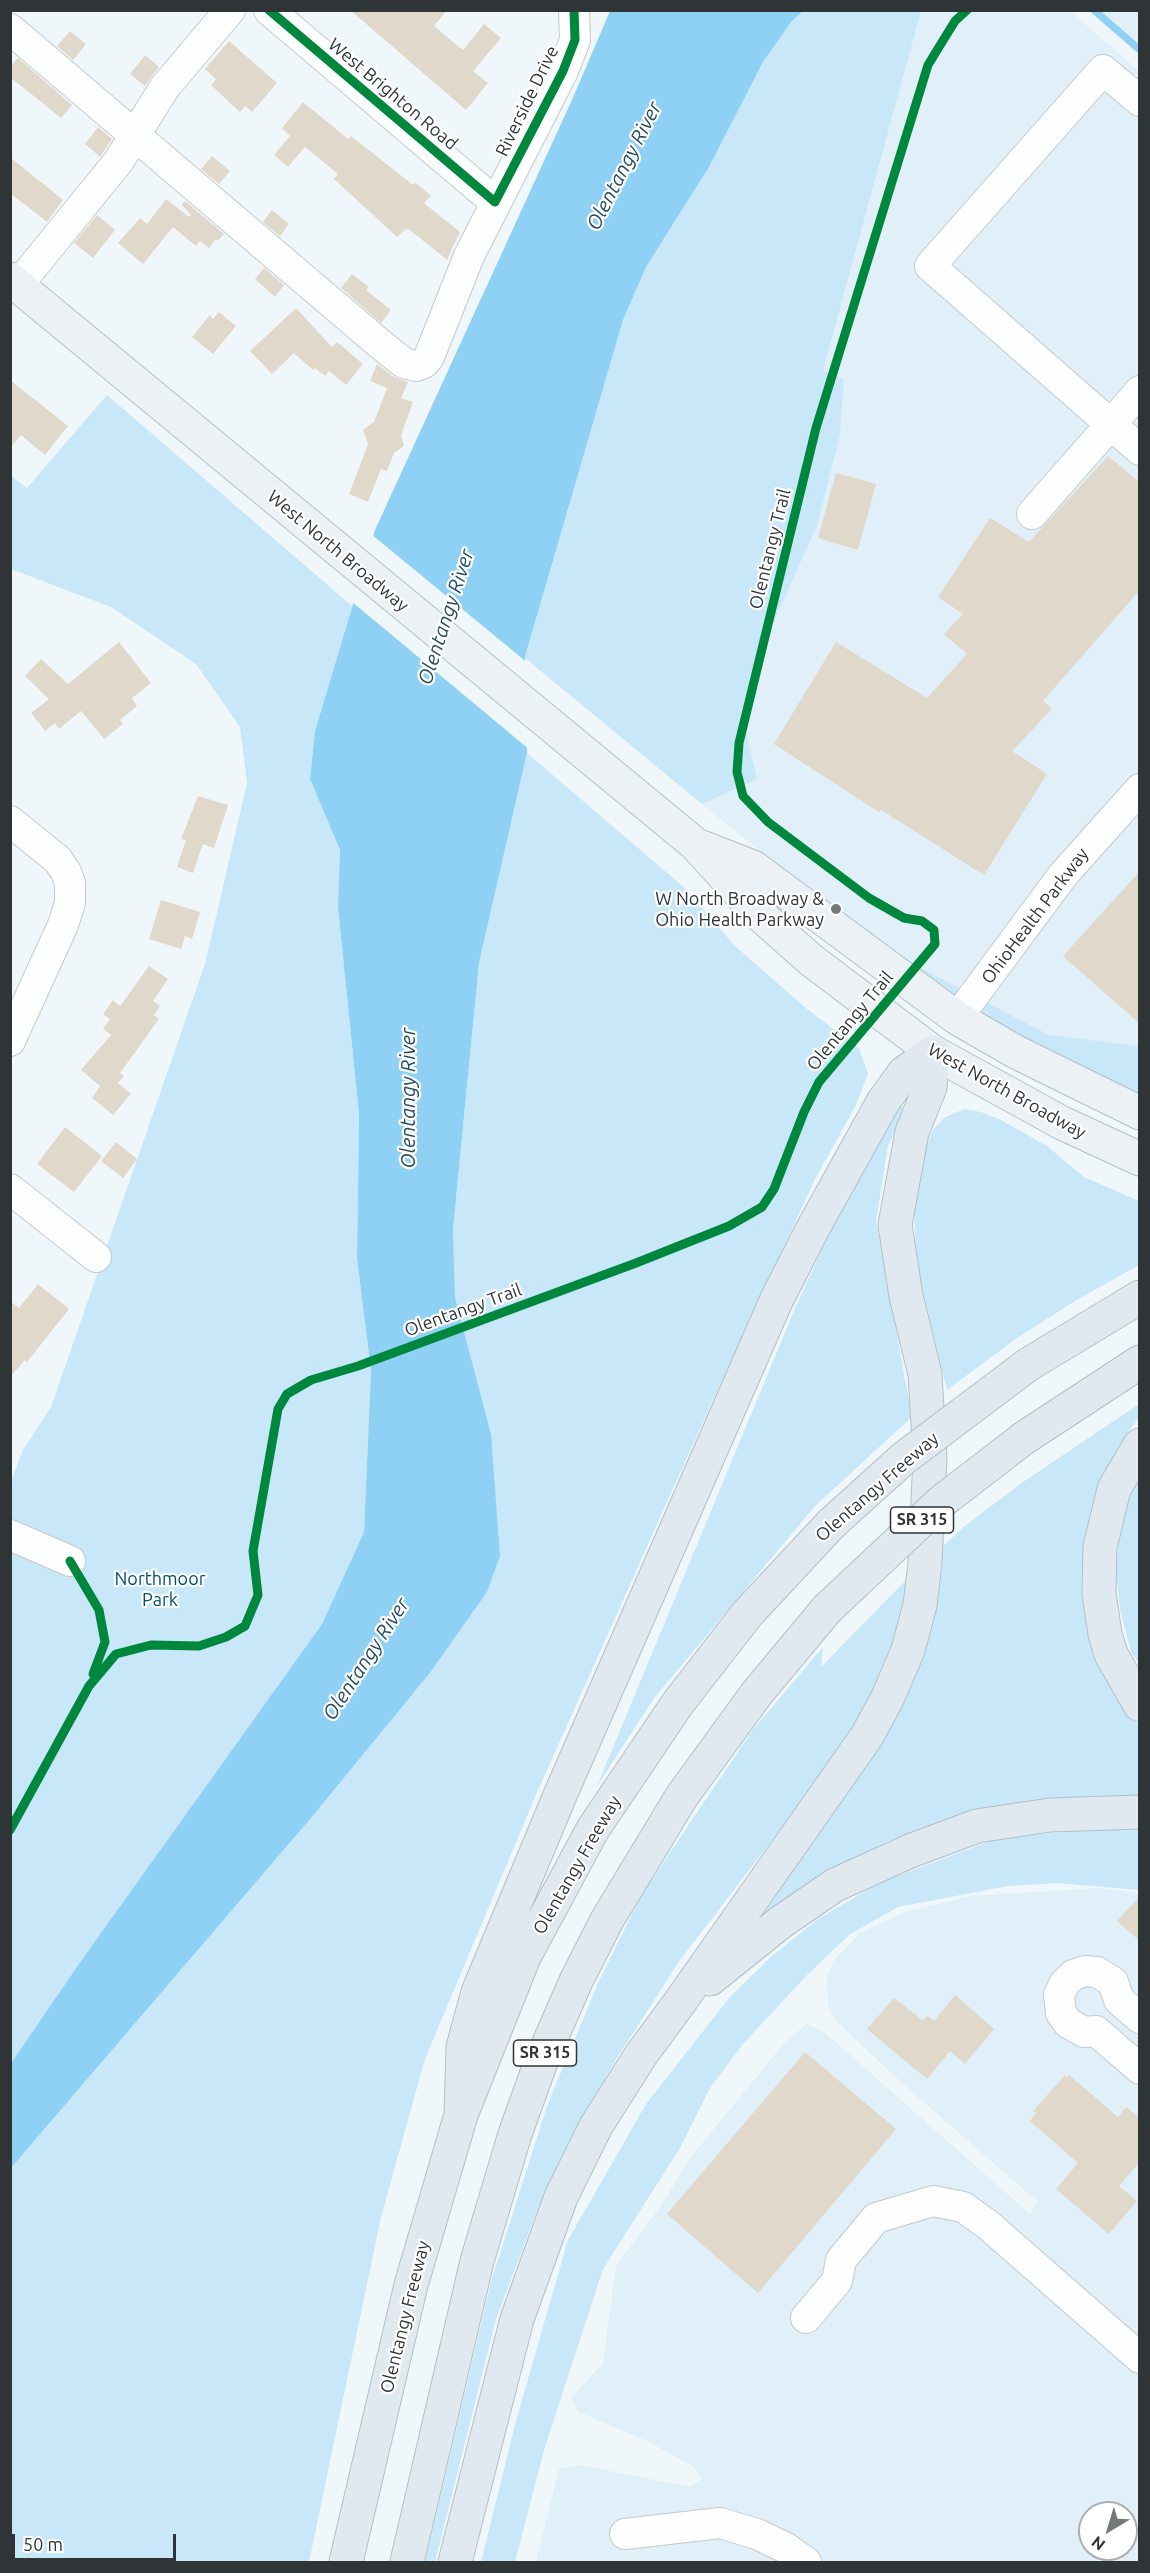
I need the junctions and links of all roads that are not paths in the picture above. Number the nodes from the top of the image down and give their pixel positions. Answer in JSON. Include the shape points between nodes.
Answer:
{"nodes":[{"id":1,"x":230,"y":10,"type":"edge"},
{"id":2,"x":269,"y":10,"type":"edge"},
{"id":3,"x":574,"y":11,"type":"edge"},
{"id":4,"x":10,"y":30,"type":"edge"},
{"id":5,"x":1140,"y":101,"type":"edge"},
{"id":6,"x":136,"y":136,"type":"junction"},
{"id":7,"x":495,"y":202,"type":"junction"},
{"id":8,"x":14,"y":282,"type":"edge"},
{"id":9,"x":1140,"y":391,"type":"edge"},
{"id":10,"x":1110,"y":424,"type":"junction"},
{"id":11,"x":1140,"y":450,"type":"edge"},
{"id":12,"x":1032,"y":514,"type":"dead end"},
{"id":13,"x":1140,"y":789,"type":"edge"},
{"id":14,"x":10,"y":821,"type":"edge"},
{"id":15,"x":694,"y":844,"type":"junction"},
{"id":16,"x":957,"y":1018,"type":"junction"},
{"id":17,"x":10,"y":1041,"type":"edge"},
{"id":18,"x":933,"y":1052,"type":"junction"},
{"id":19,"x":1140,"y":1113,"type":"edge"},
{"id":20,"x":1140,"y":1159,"type":"edge"},
{"id":21,"x":10,"y":1189,"type":"edge"},
{"id":22,"x":96,"y":1257,"type":"dead end"},
{"id":23,"x":1140,"y":1297,"type":"edge"},
{"id":24,"x":1140,"y":1362,"type":"edge"},
{"id":25,"x":1140,"y":1445,"type":"edge"},
{"id":26,"x":10,"y":1535,"type":"edge"},
{"id":27,"x":70,"y":1561,"type":"dead end"},
{"id":28,"x":1140,"y":1706,"type":"edge"},
{"id":29,"x":1140,"y":1812,"type":"edge"},
{"id":30,"x":680,"y":2002,"type":"junction"},
{"id":31,"x":1140,"y":2018,"type":"edge"},
{"id":32,"x":1140,"y":2069,"type":"edge"},
{"id":33,"x":461,"y":2115,"type":"junction"},
{"id":34,"x":806,"y":2318,"type":"dead end"},
{"id":35,"x":1140,"y":2358,"type":"edge"},
{"id":36,"x":625,"y":2534,"type":"dead end"},
{"id":37,"x":346,"y":2562,"type":"edge"},
{"id":38,"x":407,"y":2562,"type":"edge"},
{"id":39,"x":454,"y":2562,"type":"edge"},
{"id":40,"x":806,"y":2562,"type":"edge"}],
"edges":[{"from":1,"to":6,"type":"street","via":[[165,87]]},
{"from":2,"to":7,"type":"street","name":"West Brighton Road"},
{"from":3,"to":7,"type":"street","name":"Riverside Drive","via":[[575,40],[563,71]]},
{"from":4,"to":6,"type":"street"},
{"from":5,"to":10,"type":"street","via":[[1103,70],[930,266]]},
{"from":6,"to":7,"type":"street","name":"Riverside Drive","via":[[380,344],[410,365],[420,365],[429,357]]},
{"from":6,"to":8,"type":"street"},
{"from":8,"to":15,"type":"main road","name":"West North Broadway"},
{"from":9,"to":10,"type":"street"},
{"from":10,"to":11,"type":"street"},
{"from":10,"to":12,"type":"street"},
{"from":13,"to":16,"type":"street","name":"OhioHealth Parkway","via":[[1063,875]]},
{"from":14,"to":17,"type":"street","via":[[58,860],[70,883],[70,903],[63,925]]},
{"from":15,"to":16,"type":"main road","name":"West North Broadway","via":[[753,867]]},
{"from":15,"to":18,"type":"main road","name":"West North Broadway","via":[[758,913],[811,960]]},
{"from":16,"to":18,"type":"main road"},
{"from":16,"to":19,"type":"main road","name":"West North Broadway"},
{"from":18,"to":20,"type":"main road","name":"West North Broadway"},
{"from":18,"to":30,"type":"highway","via":[[930,1087],[912,1132],[895,1225],[904,1286],[925,1374],[930,1458],[920,1605],[908,1650],[867,1736]]},
{"from":18,"to":33,"type":"highway","via":[[904,1073],[883,1102],[776,1301],[478,1992],[463,2047]]},
{"from":21,"to":22,"type":"street"},
{"from":23,"to":33,"type":"highway","name":"Olentangy Freeway","number":"SR 315","bridge":true,"via":[[1029,1364],[904,1458],[831,1524],[748,1613],[678,1703],[593,1829],[524,1957]]},
{"from":24,"to":38,"type":"highway","number":"SR 315","bridge":true,"via":[[1024,1438],[941,1503],[827,1610],[757,1693],[682,1796],[607,1920],[576,1981],[515,2134],[477,2261]]},
{"from":25,"to":28,"type":"highway","via":[[1114,1489],[1100,1547],[1099,1593],[1111,1654]]},
{"from":26,"to":27,"type":"street"},
{"from":29,"to":30,"type":"highway","via":[[1050,1815],[977,1826],[910,1851],[826,1891]]},
{"from":30,"to":39,"type":"highway","via":[[596,2126],[561,2197],[516,2319]]},
{"from":31,"to":32,"type":"street","via":[[1119,2000],[1113,1982],[1097,1972],[1073,1975],[1059,1995],[1061,2013],[1068,2023],[1084,2032],[1096,2031]]},
{"from":33,"to":37,"type":"highway","name":"Olentangy Freeway","number":"SR 315","via":[[411,2285]]},
{"from":34,"to":35,"type":"street","via":[[837,2281],[841,2259],[876,2218],[933,2201],[959,2207],[987,2224]]},
{"from":36,"to":40,"type":"street","via":[[720,2523],[757,2534]]}]}
